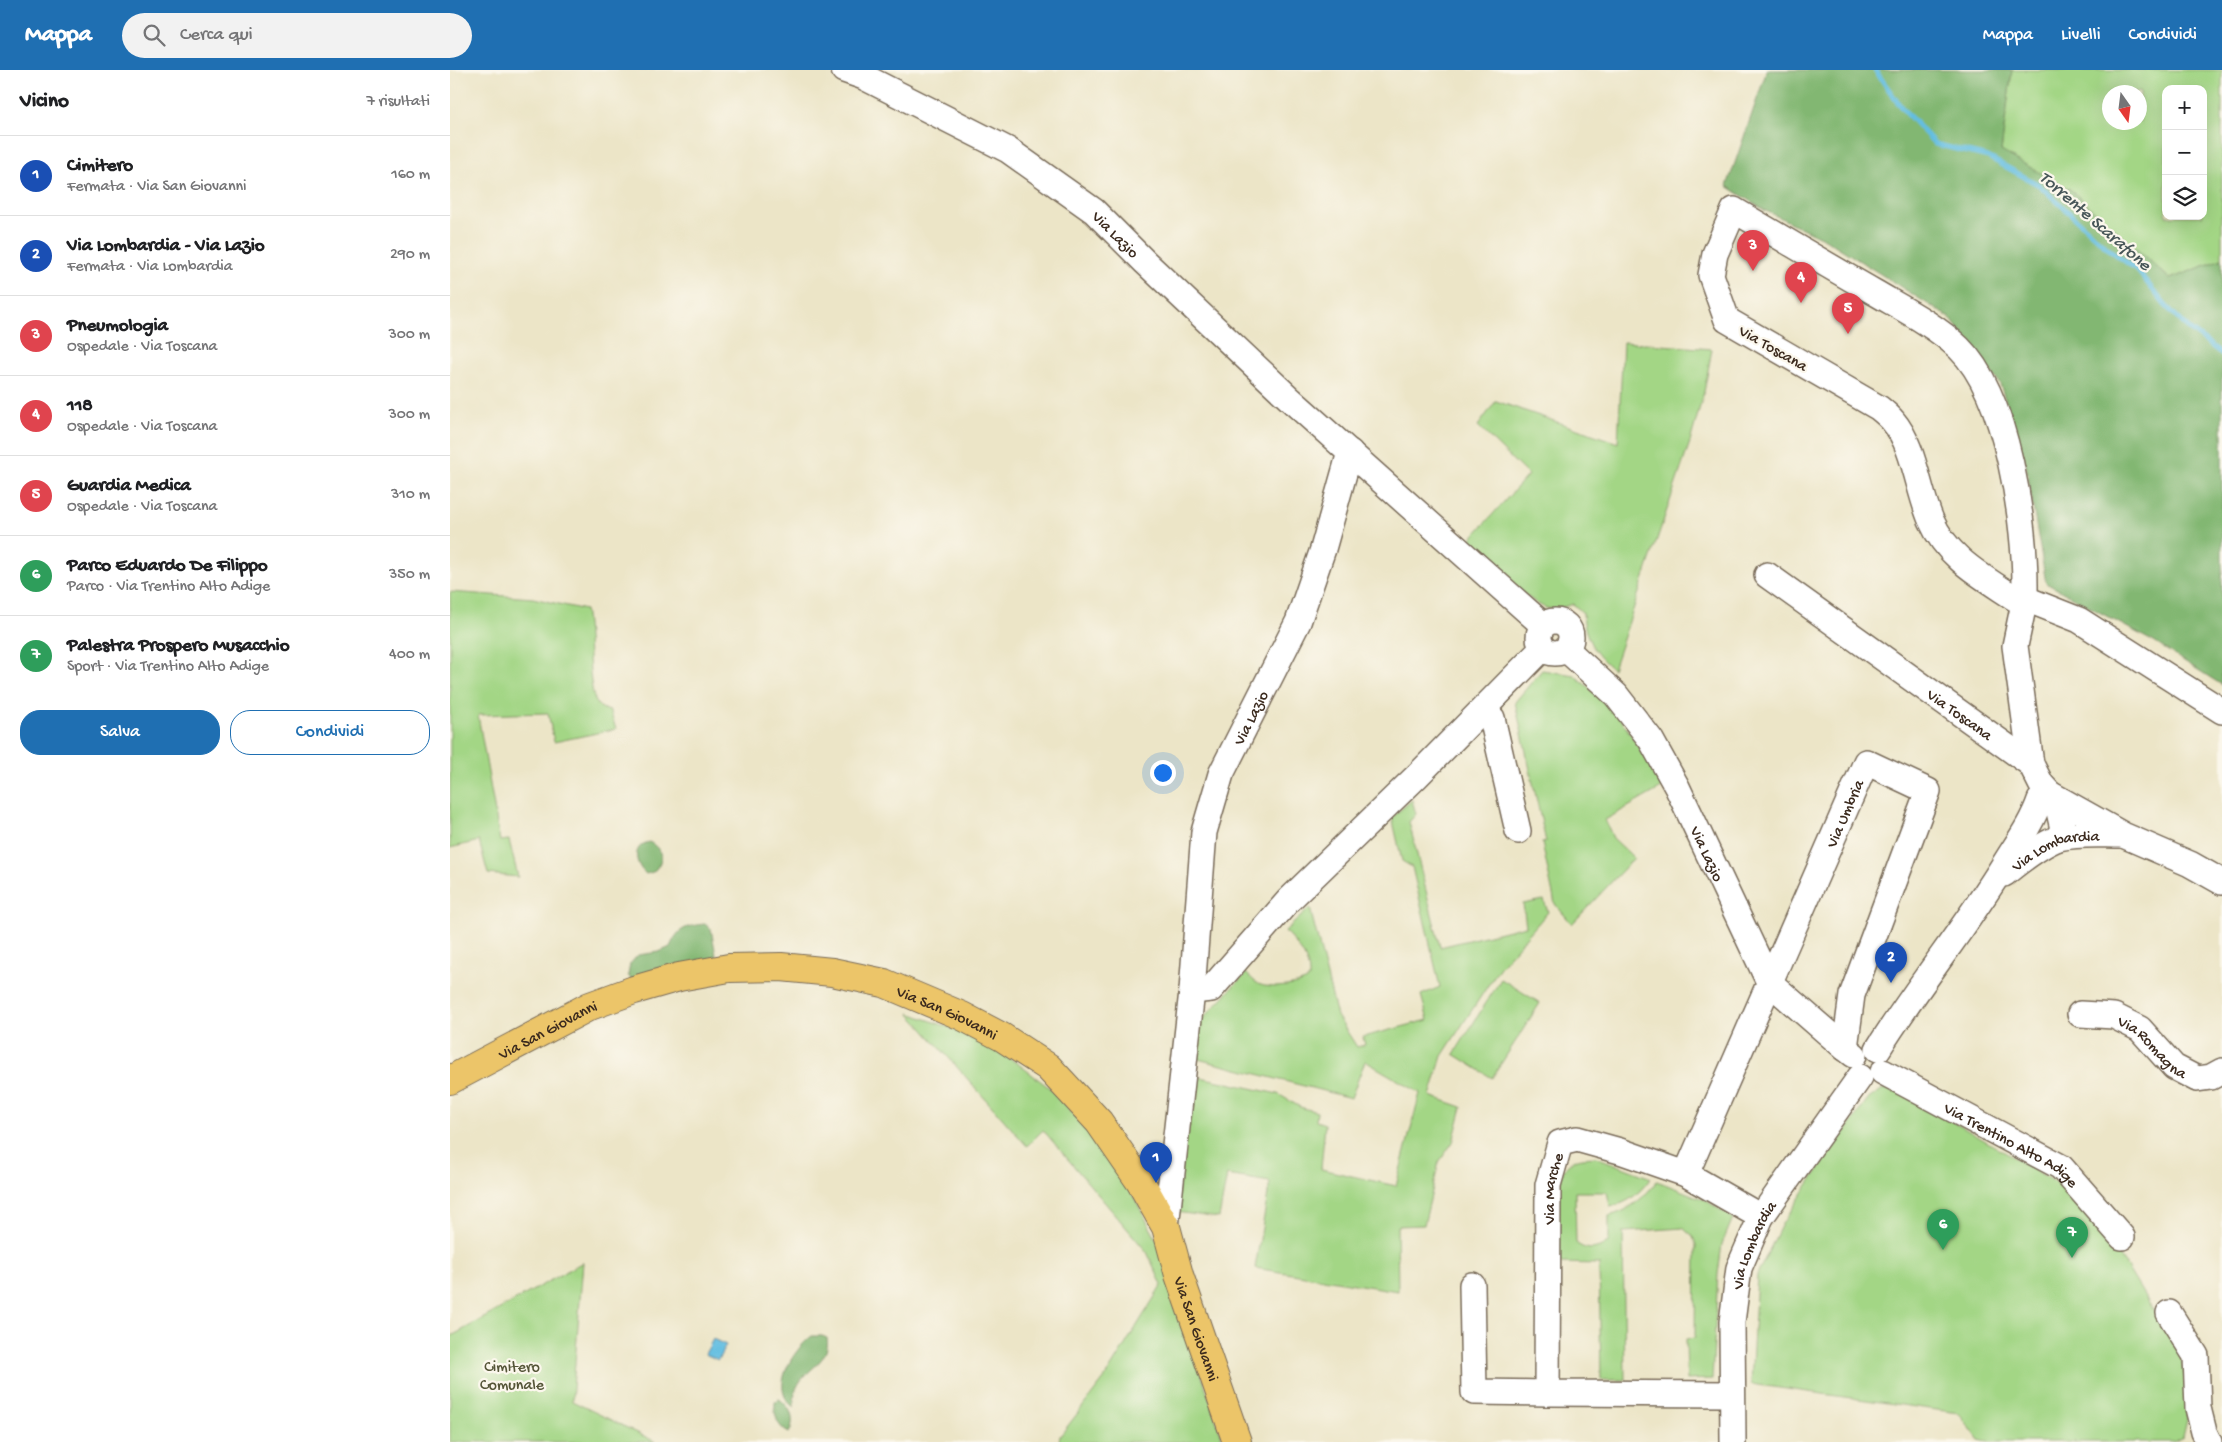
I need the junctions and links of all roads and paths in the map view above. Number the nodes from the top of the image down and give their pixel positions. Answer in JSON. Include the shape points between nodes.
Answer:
{"nodes":[{"id":1,"x":844,"y":70,"type":"edge"},
{"id":2,"x":1350,"y":452,"type":"junction"},
{"id":3,"x":1767,"y":575,"type":"dead end"},
{"id":4,"x":2024,"y":600,"type":"junction"},
{"id":5,"x":1559,"y":632,"type":"junction"},
{"id":6,"x":1483,"y":710,"type":"junction"},
{"id":7,"x":2222,"y":710,"type":"edge"},
{"id":8,"x":2040,"y":785,"type":"junction"},
{"id":9,"x":1518,"y":831,"type":"dead end"},
{"id":10,"x":2123,"y":835,"type":"junction"},
{"id":11,"x":2058,"y":838,"type":"junction"},
{"id":12,"x":1995,"y":882,"type":"junction"},
{"id":13,"x":2222,"y":882,"type":"edge"},
{"id":14,"x":1769,"y":982,"type":"junction"},
{"id":15,"x":1192,"y":991,"type":"junction"},
{"id":16,"x":2080,"y":1014,"type":"dead end"},
{"id":17,"x":1864,"y":1060,"type":"junction"},
{"id":18,"x":2222,"y":1071,"type":"edge"},
{"id":19,"x":450,"y":1080,"type":"edge"},
{"id":20,"x":1686,"y":1174,"type":"junction"},
{"id":21,"x":1761,"y":1217,"type":"junction"},
{"id":22,"x":1166,"y":1227,"type":"junction"},
{"id":23,"x":2122,"y":1238,"type":"dead end"},
{"id":24,"x":1472,"y":1284,"type":"dead end"},
{"id":25,"x":2169,"y":1313,"type":"dead end"},
{"id":26,"x":1547,"y":1393,"type":"junction"},
{"id":27,"x":1732,"y":1394,"type":"junction"},
{"id":28,"x":2211,"y":1432,"type":"edge"},
{"id":29,"x":1235,"y":1438,"type":"edge"},
{"id":30,"x":1733,"y":1442,"type":"edge"}],
"edges":[{"from":1,"to":2,"type":"street","name":"Via Lazio","via":[[1008,150],[1094,211],[1290,400]]},
{"from":2,"to":5,"type":"street","name":"Via Lazio"},
{"from":2,"to":15,"type":"street","name":"Via Lazio","via":[[1323,549],[1298,622],[1222,774],[1204,832]]},
{"from":3,"to":8,"type":"street","name":"Via Toscana"},
{"from":4,"to":4,"type":"street","name":"Via Toscana","via":[[1959,561],[1943,540],[1931,521],[1894,421],[1879,408],[1727,320],[1711,275],[1715,254],[1734,210],[1921,320],[1959,348],[1975,368],[1994,406],[2010,460],[2023,546]]},
{"from":4,"to":7,"type":"street","name":"Via Toscana","via":[[2079,620]]},
{"from":4,"to":8,"type":"street","name":"Via Toscana","via":[[2016,646]]},
{"from":5,"to":6,"type":"street"},
{"from":5,"to":14,"type":"street","name":"Via Lazio","via":[[1652,740]]},
{"from":6,"to":9,"type":"street","via":[[1492,718]]},
{"from":6,"to":15,"type":"street","via":[[1289,900],[1210,989]]},
{"from":8,"to":10,"type":"street","name":"Via Lombardia"},
{"from":8,"to":11,"type":"street","via":[[2062,819],[2063,829]]},
{"from":8,"to":12,"type":"street","name":"Via Lombardia","via":[[2030,822]]},
{"from":10,"to":11,"type":"street","name":"Via Lombardia"},
{"from":10,"to":13,"type":"street","name":"Via Lombardia","via":[[2190,864]]},
{"from":11,"to":12,"type":"street","name":"Via Lombardia"},
{"from":12,"to":17,"type":"street","name":"Via Lombardia"},
{"from":14,"to":17,"type":"street","name":"Via Lazio"},
{"from":14,"to":17,"type":"street","name":"Via Umbria","via":[[1866,762],[1928,791],[1852,995]]},
{"from":14,"to":20,"type":"street","name":"Via Umbria"},
{"from":15,"to":22,"type":"street","name":"Via Lazio"},
{"from":16,"to":18,"type":"street","name":"Via Romagna","via":[[2114,1016],[2140,1029],[2174,1067],[2198,1080]]},
{"from":17,"to":21,"type":"street","name":"Via Lombardia"},
{"from":17,"to":23,"type":"street","name":"Via Trentino Alto Adige","via":[[2061,1167]]},
{"from":19,"to":22,"type":"main road","name":"Via San Giovanni","via":[[590,1006],[679,976],[729,968],[763,967],[832,972],[884,983],[936,1004],[1002,1037],[1048,1068],[1099,1122],[1141,1183]]},
{"from":20,"to":21,"type":"street","name":"Via Marche"},
{"from":20,"to":26,"type":"street","name":"Via Marche","via":[[1577,1139],[1560,1143],[1548,1185]]},
{"from":21,"to":27,"type":"street","name":"Via Lombardia","via":[[1739,1268],[1732,1322]]},
{"from":22,"to":29,"type":"main road","name":"Via San Giovanni","via":[[1179,1275]]},
{"from":24,"to":26,"type":"street","via":[[1474,1392]]},
{"from":25,"to":28,"type":"street","via":[[2196,1356],[2198,1408]]},
{"from":26,"to":27,"type":"street"},
{"from":27,"to":30,"type":"street","name":"Via Lombardia"}]}
